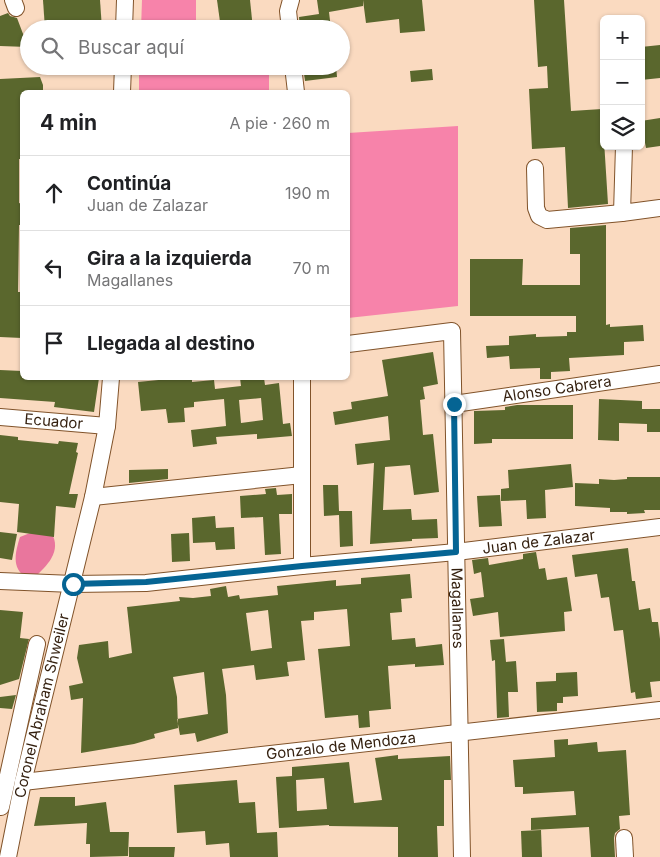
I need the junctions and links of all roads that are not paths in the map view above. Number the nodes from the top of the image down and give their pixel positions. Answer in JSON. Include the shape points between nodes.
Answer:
{"nodes":[{"id":1,"x":125,"y":0,"type":"edge"},
{"id":2,"x":291,"y":0,"type":"edge"},
{"id":3,"x":124,"y":20,"type":"edge"},
{"id":4,"x":289,"y":20,"type":"edge"},
{"id":5,"x":123,"y":75,"type":"edge"},
{"id":6,"x":295,"y":75,"type":"edge"},
{"id":7,"x":122,"y":90,"type":"edge"},
{"id":8,"x":296,"y":90,"type":"edge"},
{"id":9,"x":624,"y":150,"type":"edge"},
{"id":10,"x":535,"y":168,"type":"dead end"},
{"id":11,"x":660,"y":208,"type":"edge"},
{"id":12,"x":622,"y":213,"type":"junction"},
{"id":13,"x":350,"y":344,"type":"edge"},
{"id":14,"x":660,"y":374,"type":"edge"},
{"id":15,"x":111,"y":380,"type":"edge"},
{"id":16,"x":302,"y":380,"type":"edge"},
{"id":17,"x":454,"y":404,"type":"junction"},
{"id":18,"x":0,"y":417,"type":"edge"},
{"id":19,"x":107,"y":426,"type":"junction"},
{"id":20,"x":302,"y":475,"type":"junction"},
{"id":21,"x":93,"y":497,"type":"junction"},
{"id":22,"x":660,"y":527,"type":"edge"},
{"id":23,"x":456,"y":552,"type":"junction"},
{"id":24,"x":302,"y":566,"type":"junction"},
{"id":25,"x":0,"y":581,"type":"edge"},
{"id":26,"x":73,"y":584,"type":"junction"},
{"id":27,"x":37,"y":644,"type":"dead end"},
{"id":28,"x":660,"y":710,"type":"edge"},
{"id":29,"x":459,"y":734,"type":"junction"},
{"id":30,"x":23,"y":782,"type":"junction"},
{"id":31,"x":0,"y":807,"type":"edge"},
{"id":32,"x":18,"y":809,"type":"junction"},
{"id":33,"x":624,"y":838,"type":"dead end"},
{"id":34,"x":8,"y":857,"type":"edge"},
{"id":35,"x":462,"y":857,"type":"edge"},
{"id":36,"x":625,"y":857,"type":"edge"}],
"edges":[{"from":1,"to":3,"type":"street"},
{"from":2,"to":4,"type":"street"},
{"from":5,"to":7,"type":"street"},
{"from":6,"to":8,"type":"street"},
{"from":9,"to":12,"type":"street"},
{"from":10,"to":12,"type":"street","via":[[539,216],[547,220]]},
{"from":11,"to":12,"type":"street"},
{"from":13,"to":17,"type":"street","name":"Magallanes","via":[[452,331]]},
{"from":14,"to":17,"type":"street","name":"Alonso Cabrera"},
{"from":15,"to":19,"type":"street","name":"Coronel Abraham Shweiler"},
{"from":16,"to":20,"type":"street"},
{"from":17,"to":23,"type":"street","name":"Magallanes"},
{"from":18,"to":19,"type":"street","name":"Ecuador"},
{"from":19,"to":21,"type":"street","name":"Coronel Abraham Shweiler"},
{"from":20,"to":21,"type":"street"},
{"from":20,"to":24,"type":"street"},
{"from":21,"to":26,"type":"street","name":"Coronel Abraham Shweiler"},
{"from":22,"to":23,"type":"street","name":"Juan de Zalazar"},
{"from":23,"to":24,"type":"street","name":"Juan de Zalazar"},
{"from":23,"to":29,"type":"street","name":"Magallanes"},
{"from":24,"to":26,"type":"street","name":"Juan de Zalazar","via":[[146,582]]},
{"from":25,"to":26,"type":"street","name":"Juan de Zalazar"},
{"from":26,"to":30,"type":"street","name":"Coronel Abraham Shweiler"},
{"from":27,"to":31,"type":"street"},
{"from":28,"to":29,"type":"street","name":"Gonzalo de Mendoza"},
{"from":29,"to":30,"type":"street","name":"Gonzalo de Mendoza"},
{"from":29,"to":35,"type":"street","name":"Magallanes"},
{"from":30,"to":32,"type":"street","name":"Coronel Abraham Shweiler"},
{"from":31,"to":32,"type":"street"},
{"from":32,"to":34,"type":"street","name":"Coronel Abraham Shweiler"},
{"from":33,"to":36,"type":"street"}]}
